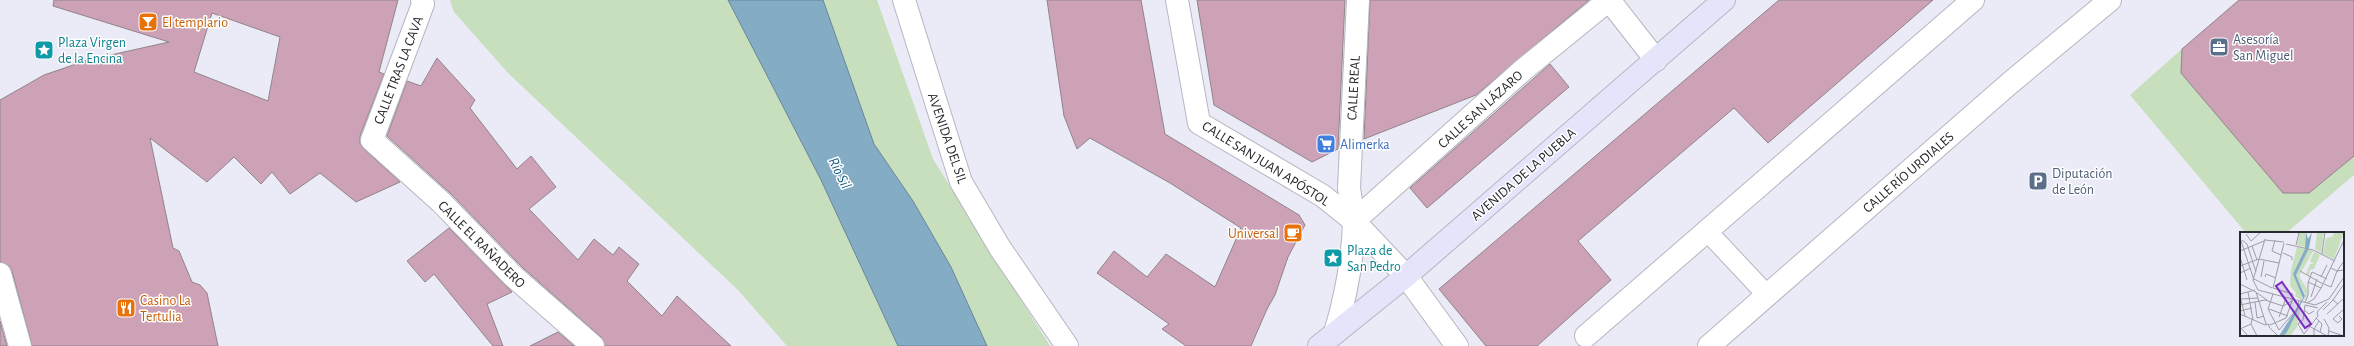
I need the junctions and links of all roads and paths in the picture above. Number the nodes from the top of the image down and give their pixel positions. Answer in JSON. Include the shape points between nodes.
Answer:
{"nodes":[{"id":1,"x":422,"y":0,"type":"edge"},
{"id":2,"x":904,"y":0,"type":"edge"},
{"id":3,"x":1177,"y":0,"type":"edge"},
{"id":4,"x":1358,"y":0,"type":"edge"},
{"id":5,"x":1609,"y":0,"type":"edge"},
{"id":6,"x":1724,"y":0,"type":"edge"},
{"id":7,"x":1973,"y":0,"type":"edge"},
{"id":8,"x":2110,"y":0,"type":"edge"},
{"id":9,"x":1656,"y":60,"type":"junction"},
{"id":10,"x":372,"y":140,"type":"joint"},
{"id":11,"x":1354,"y":221,"type":"junction"},
{"id":12,"x":1706,"y":230,"type":"junction"},
{"id":13,"x":0,"y":274,"type":"edge"},
{"id":14,"x":1406,"y":276,"type":"junction"},
{"id":15,"x":1767,"y":295,"type":"junction"},
{"id":16,"x":1586,"y":336,"type":"dead end"},
{"id":17,"x":1327,"y":340,"type":"edge"},
{"id":18,"x":20,"y":346,"type":"edge"},
{"id":19,"x":593,"y":346,"type":"edge"},
{"id":20,"x":1067,"y":346,"type":"edge"},
{"id":21,"x":1457,"y":346,"type":"edge"},
{"id":22,"x":1709,"y":346,"type":"edge"}],
"edges":[{"from":1,"to":10,"type":"street","name":"CALLE TRAS LA CAVA","via":[[423,4]]},
{"from":2,"to":20,"type":"street","name":"AVENIDA DEL SIL","via":[[961,182],[1000,248]]},
{"from":3,"to":11,"type":"street","name":"CALLE SAN JUAN APÓSTOL","via":[[1198,123],[1323,196]]},
{"from":4,"to":11,"type":"street","name":"CALLE REAL","via":[[1349,188]]},
{"from":5,"to":9,"type":"street"},
{"from":5,"to":11,"type":"street","name":"CALLE SAN LÁZARO","via":[[1523,70]]},
{"from":6,"to":9,"type":"street","name":"AVENIDA DE LA PUEBLA"},
{"from":7,"to":12,"type":"street"},
{"from":8,"to":15,"type":"street","name":"CALLE RÍO URDIALES","via":[[2010,83]]},
{"from":9,"to":14,"type":"street","name":"AVENIDA DE LA PUEBLA"},
{"from":10,"to":19,"type":"street","name":"CALLE EL RAÑADERO","via":[[441,202],[513,276]]},
{"from":11,"to":14,"type":"street"},
{"from":11,"to":17,"type":"street","via":[[1354,247],[1348,290]]},
{"from":12,"to":15,"type":"lane"},
{"from":12,"to":16,"type":"street"},
{"from":13,"to":18,"type":"street"},
{"from":14,"to":17,"type":"street","name":"AVENIDA DE LA PUEBLA"},
{"from":14,"to":21,"type":"street"},
{"from":15,"to":22,"type":"street","name":"CALLE RÍO URDIALES"}]}
